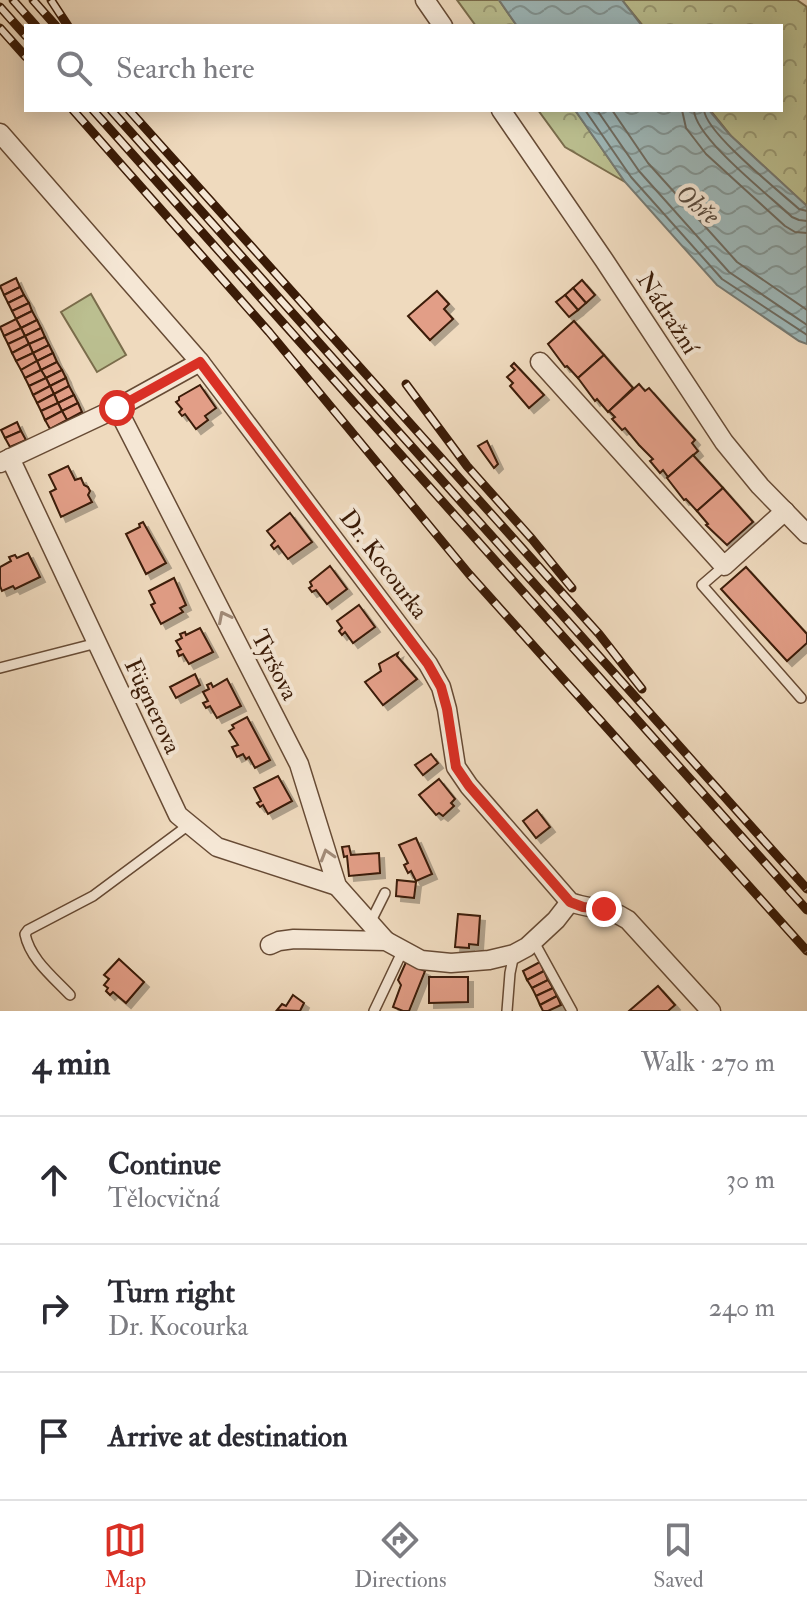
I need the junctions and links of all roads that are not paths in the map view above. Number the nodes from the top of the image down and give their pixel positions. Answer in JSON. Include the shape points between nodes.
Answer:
{"nodes":[{"id":1,"x":425,"y":0,"type":"edge"},
{"id":2,"x":442,"y":24,"type":"edge"},
{"id":3,"x":502,"y":112,"type":"edge"},
{"id":4,"x":0,"y":133,"type":"edge"},
{"id":5,"x":200,"y":362,"type":"junction"},
{"id":6,"x":540,"y":362,"type":"dead end"},
{"id":7,"x":117,"y":408,"type":"junction"},
{"id":8,"x":5,"y":460,"type":"edge"},
{"id":9,"x":785,"y":511,"type":"junction"},
{"id":10,"x":807,"y":534,"type":"edge"},
{"id":11,"x":724,"y":566,"type":"junction"},
{"id":12,"x":97,"y":643,"type":"junction"},
{"id":13,"x":0,"y":668,"type":"edge"},
{"id":14,"x":801,"y":698,"type":"dead end"},
{"id":15,"x":190,"y":824,"type":"junction"},
{"id":16,"x":337,"y":886,"type":"junction"},
{"id":17,"x":385,"y":893,"type":"dead end"},
{"id":18,"x":570,"y":902,"type":"junction"},
{"id":19,"x":370,"y":923,"type":"junction"},
{"id":20,"x":386,"y":941,"type":"junction"},
{"id":21,"x":534,"y":942,"type":"junction"},
{"id":22,"x":270,"y":945,"type":"dead end"},
{"id":23,"x":403,"y":950,"type":"junction"},
{"id":24,"x":514,"y":954,"type":"junction"},
{"id":25,"x":70,"y":995,"type":"dead end"},
{"id":26,"x":374,"y":1011,"type":"edge"},
{"id":27,"x":507,"y":1011,"type":"edge"},
{"id":28,"x":572,"y":1011,"type":"edge"},
{"id":29,"x":711,"y":1011,"type":"edge"}],
"edges":[{"from":1,"to":2,"type":"street"},
{"from":3,"to":9,"type":"street","name":"Nádražní","via":[[724,442]]},
{"from":4,"to":5,"type":"street","name":"Dr. Kocourka"},
{"from":5,"to":7,"type":"street"},
{"from":5,"to":18,"type":"street","name":"Dr. Kocourka","via":[[428,664],[447,709],[456,767],[469,786]]},
{"from":6,"to":11,"type":"street"},
{"from":7,"to":8,"type":"street"},
{"from":16,"to":7,"type":"street","name":"Tyršova","one_way":true,"via":[[299,764]]},
{"from":8,"to":12,"type":"street","name":"Fügnerova"},
{"from":9,"to":10,"type":"street","name":"Nádražní"},
{"from":9,"to":11,"type":"street"},
{"from":11,"to":14,"type":"lane","via":[[702,585]]},
{"from":12,"to":13,"type":"lane"},
{"from":12,"to":15,"type":"street","name":"Fügnerova","via":[[178,815]]},
{"from":15,"to":16,"type":"street","name":"Fügnerova","via":[[217,847]]},
{"from":15,"to":25,"type":"lane","via":[[93,896],[25,934],[35,958]]},
{"from":16,"to":19,"type":"street","name":"Tyršova"},
{"from":17,"to":19,"type":"lane"},
{"from":18,"to":21,"type":"street"},
{"from":18,"to":29,"type":"street","via":[[616,912],[628,920]]},
{"from":19,"to":20,"type":"street","name":"Tyršova"},
{"from":20,"to":22,"type":"street","via":[[294,939]]},
{"from":20,"to":23,"type":"street"},
{"from":21,"to":24,"type":"street"},
{"from":21,"to":28,"type":"lane"},
{"from":23,"to":24,"type":"street","via":[[421,960],[451,963]]},
{"from":23,"to":26,"type":"lane"},
{"from":24,"to":27,"type":"lane"}]}
